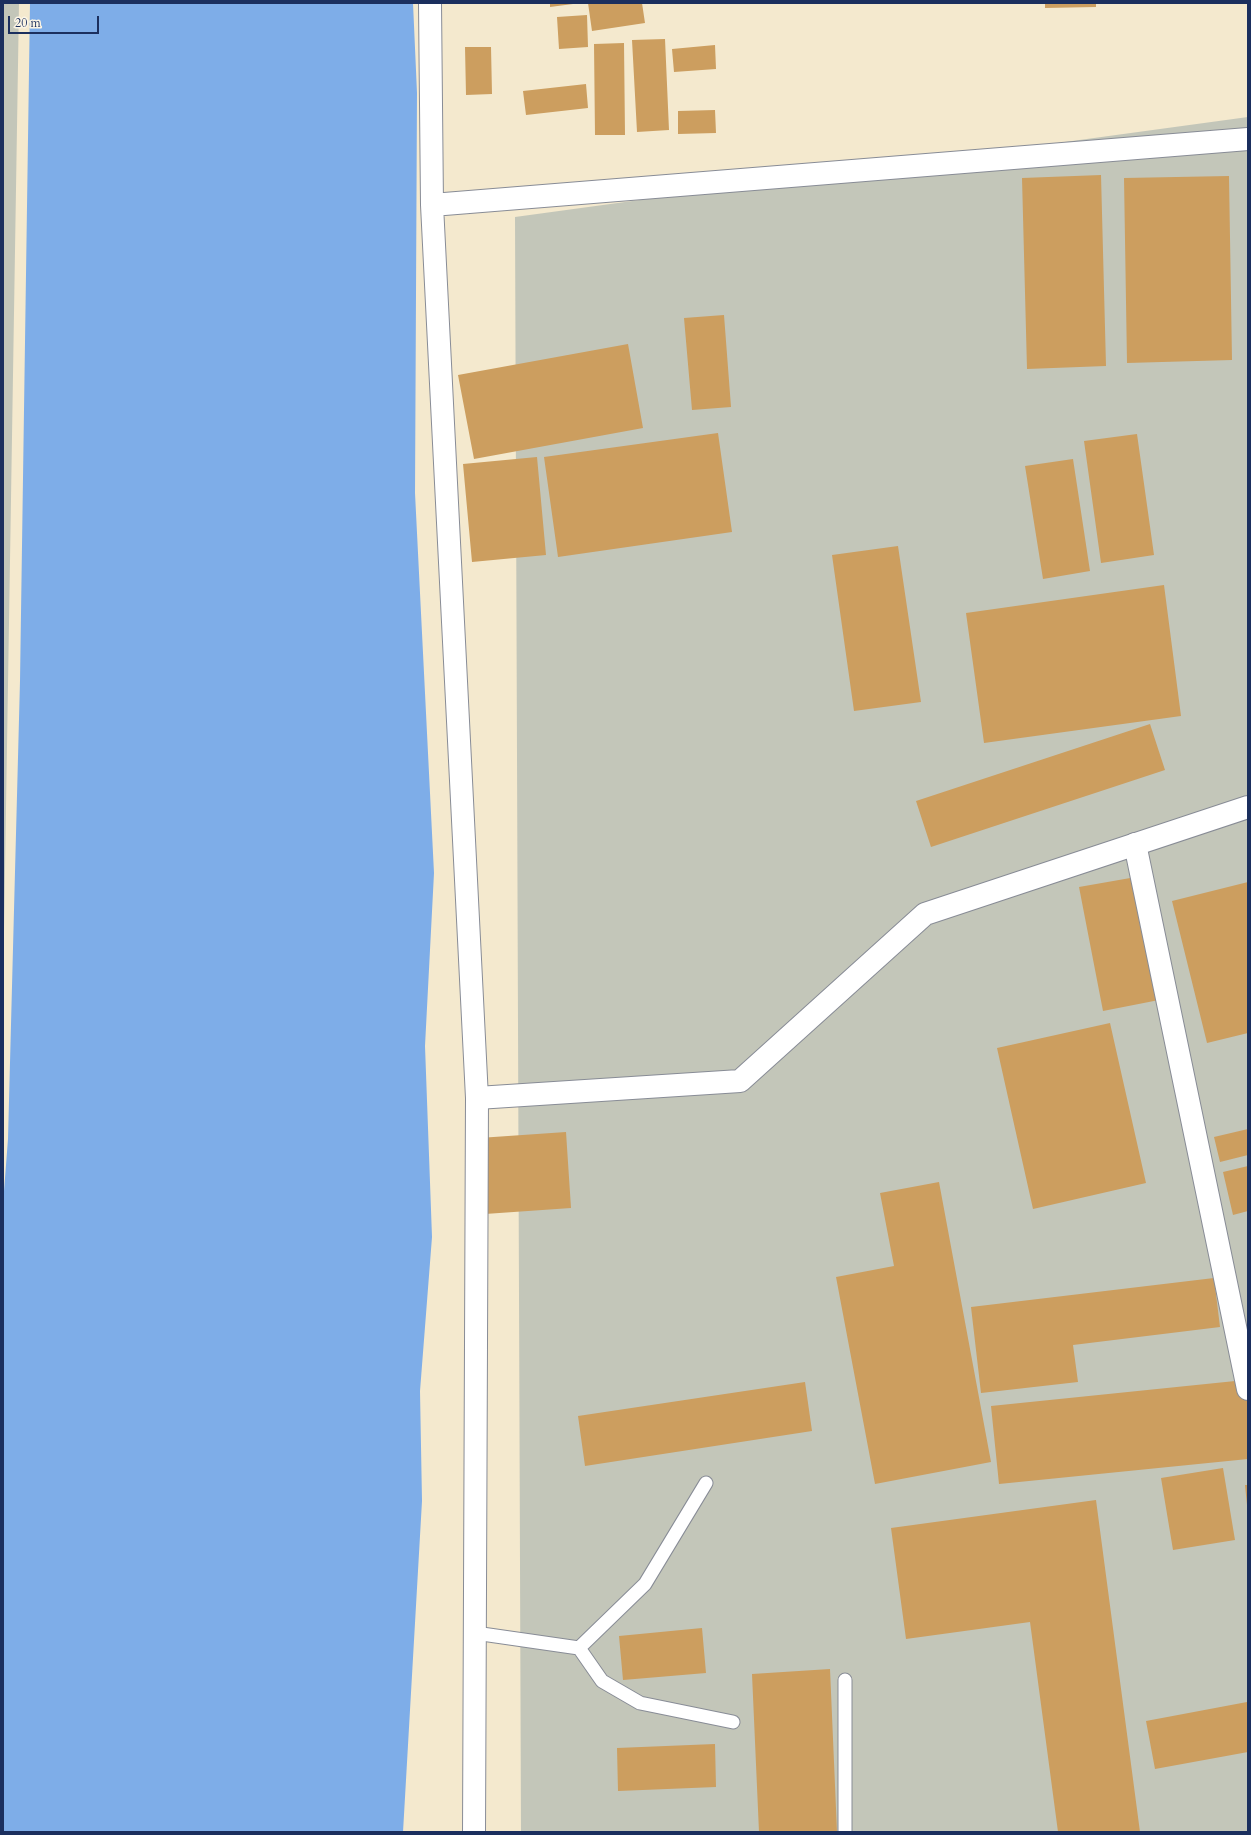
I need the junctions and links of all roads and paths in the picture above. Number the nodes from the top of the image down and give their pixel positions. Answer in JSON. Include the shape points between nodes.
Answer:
{"nodes":[{"id":1,"x":430,"y":3,"type":"edge"},
{"id":2,"x":1248,"y":139,"type":"edge"},
{"id":3,"x":432,"y":205,"type":"junction"},
{"id":4,"x":1248,"y":807,"type":"edge"},
{"id":5,"x":1135,"y":844,"type":"junction"},
{"id":6,"x":477,"y":1098,"type":"junction"},
{"id":7,"x":1248,"y":1389,"type":"edge"},
{"id":8,"x":706,"y":1484,"type":"dead end"},
{"id":9,"x":475,"y":1633,"type":"junction"},
{"id":10,"x":579,"y":1648,"type":"junction"},
{"id":11,"x":845,"y":1680,"type":"dead end"},
{"id":12,"x":733,"y":1722,"type":"dead end"},
{"id":13,"x":474,"y":1832,"type":"edge"},
{"id":14,"x":845,"y":1832,"type":"edge"}],
"edges":[{"from":1,"to":3,"type":"street"},
{"from":2,"to":3,"type":"street"},
{"from":3,"to":6,"type":"street"},
{"from":4,"to":5,"type":"street"},
{"from":5,"to":6,"type":"street","via":[[926,914],[740,1081]]},
{"from":5,"to":7,"type":"street"},
{"from":6,"to":9,"type":"street"},
{"from":8,"to":10,"type":"lane","via":[[645,1584]]},
{"from":9,"to":10,"type":"lane"},
{"from":9,"to":13,"type":"street"},
{"from":10,"to":12,"type":"lane","via":[[602,1681],[640,1703]]},
{"from":11,"to":14,"type":"lane"}]}
